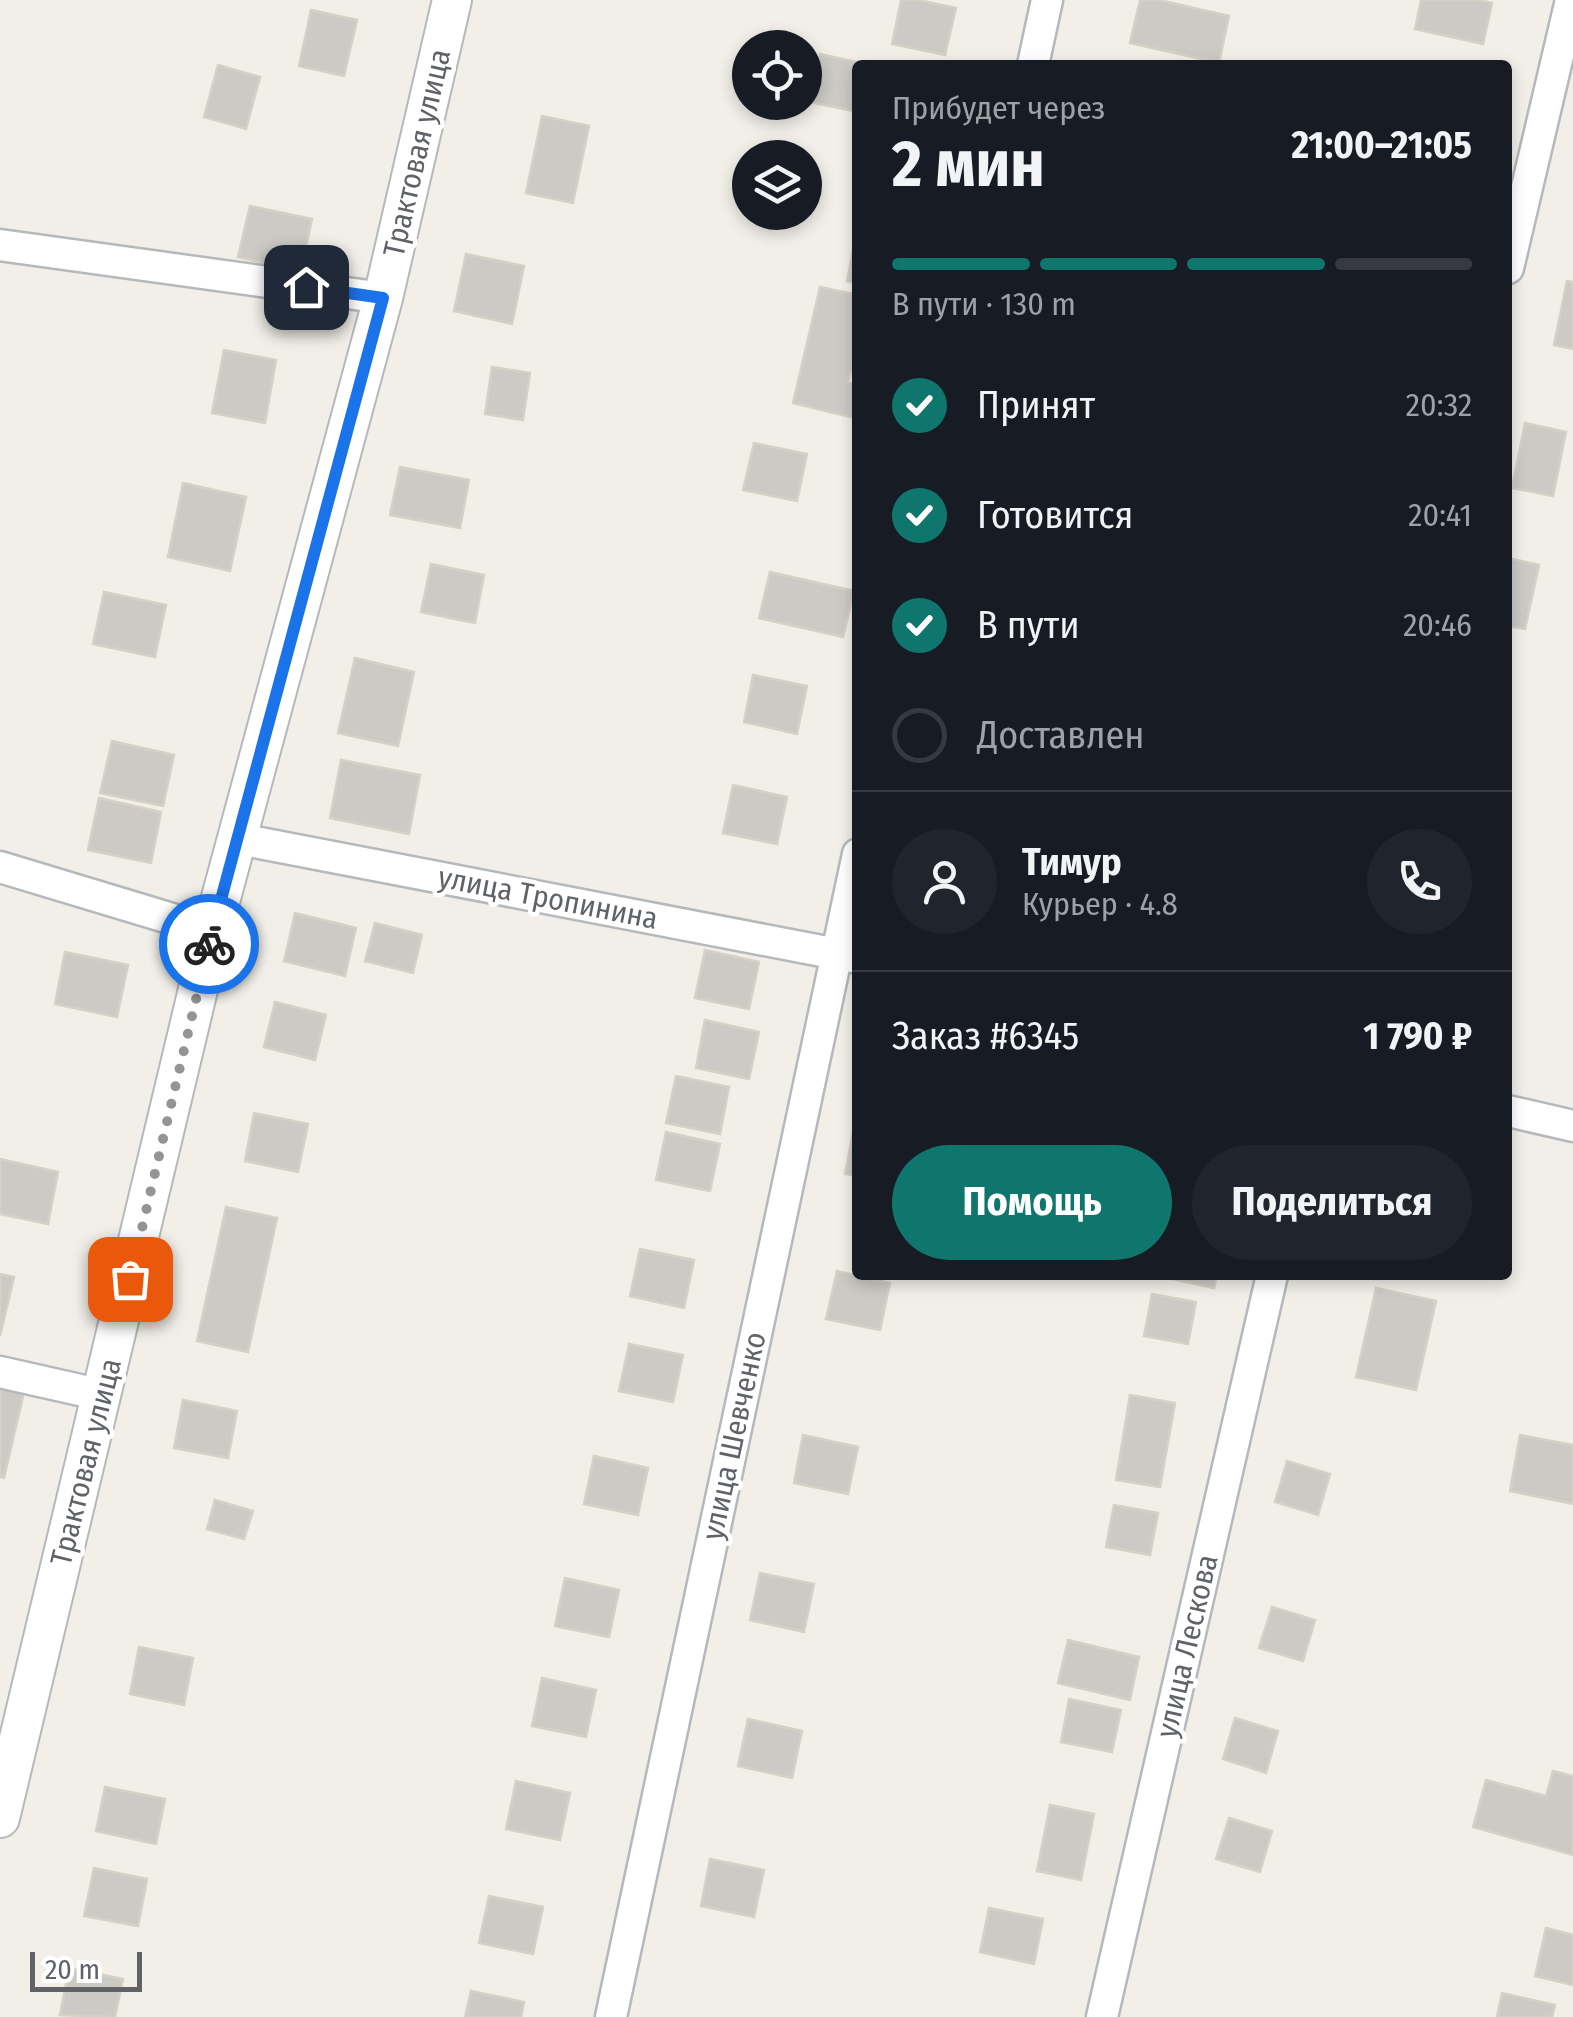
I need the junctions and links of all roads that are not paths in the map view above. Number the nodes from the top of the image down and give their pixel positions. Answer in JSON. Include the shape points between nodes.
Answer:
{"nodes":[{"id":1,"x":452,"y":0,"type":"edge"},
{"id":2,"x":1048,"y":0,"type":"edge"},
{"id":3,"x":1570,"y":0,"type":"edge"},
{"id":4,"x":1034,"y":60,"type":"edge"},
{"id":5,"x":0,"y":245,"type":"edge"},
{"id":6,"x":1512,"y":251,"type":"edge"},
{"id":7,"x":383,"y":298,"type":"junction"},
{"id":8,"x":239,"y":839,"type":"junction"},
{"id":9,"x":0,"y":867,"type":"edge"},
{"id":10,"x":852,"y":909,"type":"edge"},
{"id":11,"x":212,"y":931,"type":"junction"},
{"id":12,"x":847,"y":955,"type":"edge"},
{"id":13,"x":1512,"y":1112,"type":"edge"},
{"id":14,"x":1573,"y":1126,"type":"edge"},
{"id":15,"x":1271,"y":1280,"type":"edge"},
{"id":16,"x":0,"y":1372,"type":"edge"},
{"id":17,"x":102,"y":1395,"type":"junction"},
{"id":18,"x":0,"y":1818,"type":"edge"},
{"id":19,"x":611,"y":2017,"type":"edge"},
{"id":20,"x":1102,"y":2017,"type":"edge"}],
"edges":[{"from":1,"to":7,"type":"street","name":"Трактовая улица"},
{"from":2,"to":4,"type":"street"},
{"from":3,"to":6,"type":"street"},
{"from":5,"to":7,"type":"street"},
{"from":7,"to":8,"type":"street","name":"Трактовая улица"},
{"from":8,"to":11,"type":"street","name":"Трактовая улица"},
{"from":8,"to":12,"type":"street","name":"улица Тропинина"},
{"from":9,"to":11,"type":"street"},
{"from":10,"to":12,"type":"street","name":"улица Шевченко"},
{"from":11,"to":17,"type":"street","name":"Трактовая улица"},
{"from":12,"to":19,"type":"street","name":"улица Шевченко"},
{"from":13,"to":14,"type":"street"},
{"from":15,"to":20,"type":"street","name":"улица Лескова"},
{"from":16,"to":17,"type":"street"},
{"from":17,"to":18,"type":"street","name":"Трактовая улица"}]}
